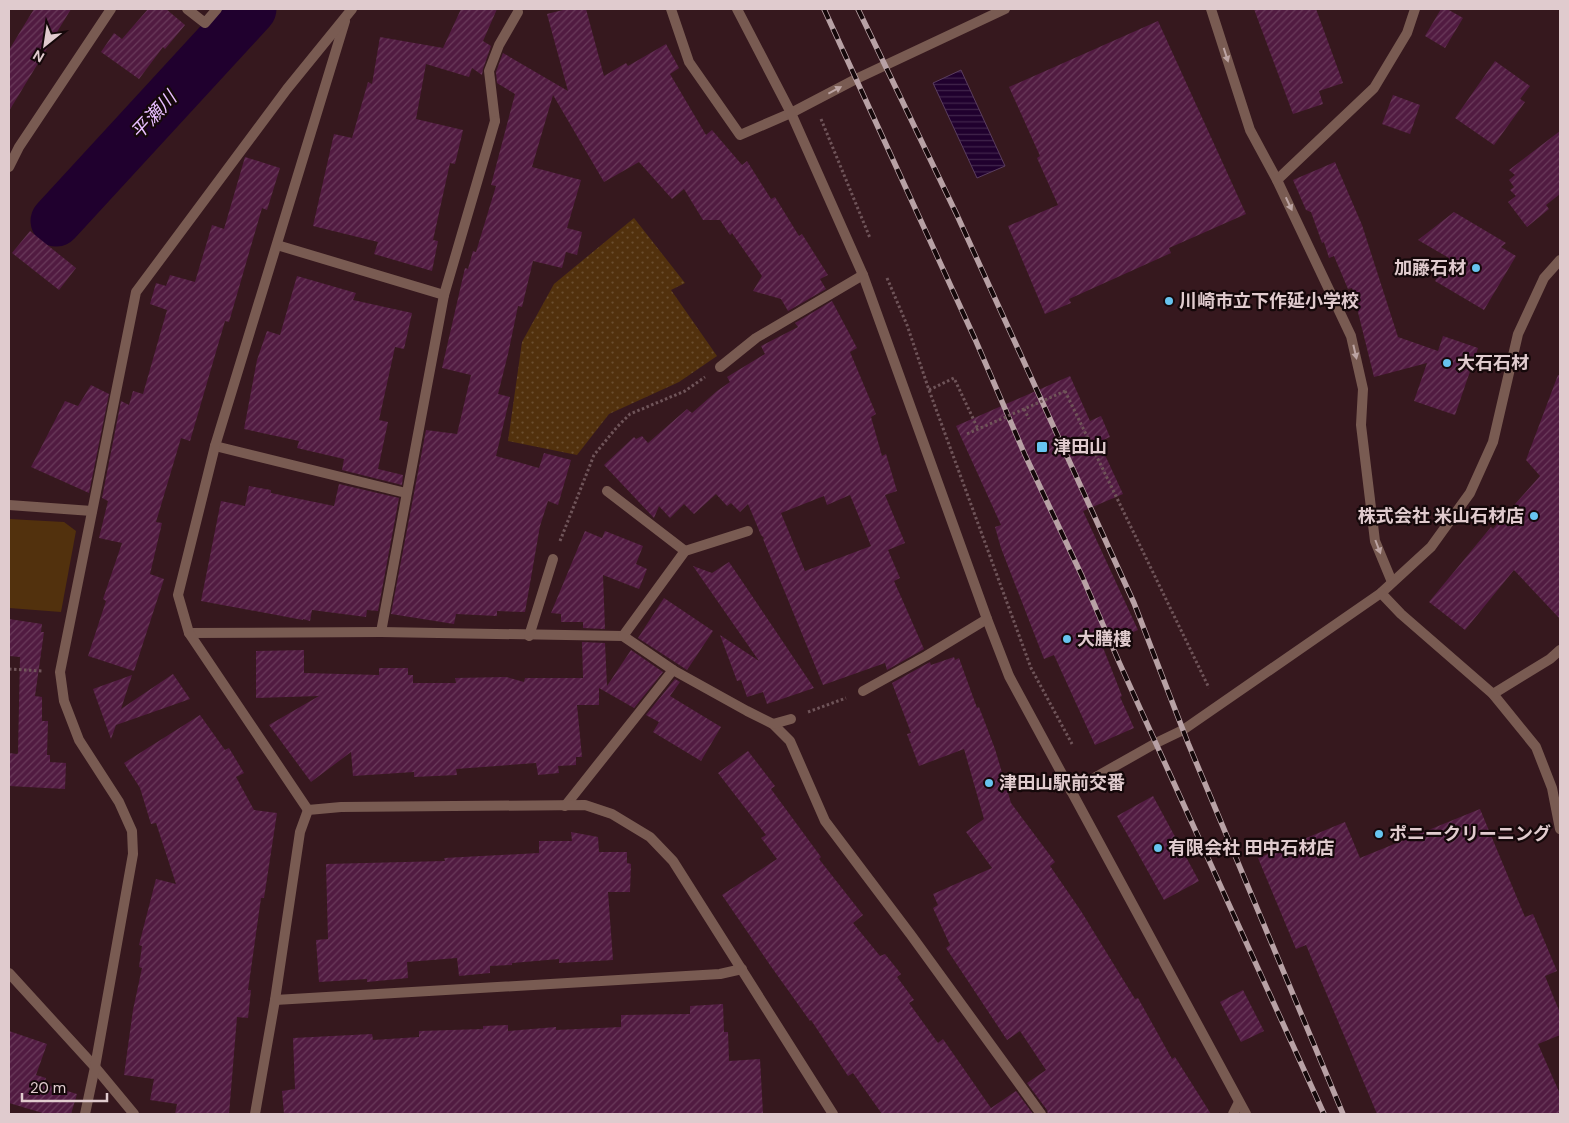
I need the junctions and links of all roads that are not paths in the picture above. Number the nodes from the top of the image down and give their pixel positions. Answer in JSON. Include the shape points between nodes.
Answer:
{"nodes":[{"id":1,"x":111,"y":9,"type":"edge"},
{"id":2,"x":187,"y":9,"type":"edge"},
{"id":3,"x":217,"y":9,"type":"edge"},
{"id":4,"x":671,"y":9,"type":"edge"},
{"id":5,"x":737,"y":9,"type":"edge"},
{"id":6,"x":1005,"y":9,"type":"edge"},
{"id":7,"x":1211,"y":9,"type":"edge"},
{"id":8,"x":1415,"y":9,"type":"edge"},
{"id":9,"x":350,"y":12,"type":"edge"},
{"id":10,"x":518,"y":12,"type":"dead end"},
{"id":11,"x":792,"y":113,"type":"junction"},
{"id":12,"x":9,"y":167,"type":"edge"},
{"id":13,"x":1278,"y":180,"type":"junction"},
{"id":14,"x":277,"y":245,"type":"junction"},
{"id":15,"x":1560,"y":260,"type":"edge"},
{"id":16,"x":864,"y":275,"type":"junction"},
{"id":17,"x":444,"y":295,"type":"junction"},
{"id":18,"x":720,"y":367,"type":"road end"},
{"id":19,"x":215,"y":446,"type":"junction"},
{"id":20,"x":607,"y":491,"type":"dead end"},
{"id":21,"x":406,"y":493,"type":"junction"},
{"id":22,"x":9,"y":505,"type":"edge"},
{"id":23,"x":92,"y":511,"type":"junction"},
{"id":24,"x":748,"y":531,"type":"dead end"},
{"id":25,"x":685,"y":551,"type":"junction"},
{"id":26,"x":553,"y":558,"type":"road end"},
{"id":27,"x":1392,"y":582,"type":"junction"},
{"id":28,"x":1381,"y":593,"type":"junction"},
{"id":29,"x":987,"y":619,"type":"junction"},
{"id":30,"x":381,"y":632,"type":"junction"},
{"id":31,"x":189,"y":633,"type":"junction"},
{"id":32,"x":529,"y":636,"type":"junction"},
{"id":33,"x":623,"y":636,"type":"junction"},
{"id":34,"x":1560,"y":650,"type":"edge"},
{"id":35,"x":673,"y":670,"type":"junction"},
{"id":36,"x":863,"y":691,"type":"road end"},
{"id":37,"x":1493,"y":694,"type":"junction"},
{"id":38,"x":791,"y":719,"type":"road end"},
{"id":39,"x":773,"y":724,"type":"junction"},
{"id":40,"x":1071,"y":791,"type":"junction"},
{"id":41,"x":565,"y":806,"type":"junction"},
{"id":42,"x":308,"y":810,"type":"junction"},
{"id":43,"x":1560,"y":829,"type":"edge"},
{"id":44,"x":742,"y":970,"type":"junction"},
{"id":45,"x":9,"y":973,"type":"edge"},
{"id":46,"x":275,"y":1000,"type":"junction"},
{"id":47,"x":95,"y":1067,"type":"junction"},
{"id":48,"x":1239,"y":1102,"type":"junction"},
{"id":49,"x":84,"y":1114,"type":"edge"},
{"id":50,"x":134,"y":1114,"type":"edge"},
{"id":51,"x":255,"y":1114,"type":"edge"},
{"id":52,"x":833,"y":1114,"type":"edge"},
{"id":53,"x":1041,"y":1114,"type":"edge"},
{"id":54,"x":1233,"y":1114,"type":"edge"},
{"id":55,"x":1246,"y":1114,"type":"edge"}],
"edges":[{"from":1,"to":12,"type":"street"},
{"from":2,"to":3,"type":"street","via":[[205,22]]},
{"from":4,"to":11,"type":"street","via":[[689,62],[740,135]]},
{"from":5,"to":11,"type":"street"},
{"from":11,"to":6,"type":"street","one_way":true},
{"from":7,"to":13,"type":"street","one_way":true,"via":[[1250,130]]},
{"from":8,"to":13,"type":"street","via":[[1407,33],[1374,88]]},
{"from":9,"to":14,"type":"street"},
{"from":9,"to":23,"type":"street","via":[[287,89],[136,292]]},
{"from":10,"to":17,"type":"street","via":[[499,44],[489,71],[495,121]]},
{"from":11,"to":16,"type":"street"},
{"from":13,"to":27,"type":"street","one_way":true,"via":[[1351,336],[1364,389],[1362,424],[1375,541]]},
{"from":14,"to":17,"type":"street"},
{"from":14,"to":19,"type":"street"},
{"from":15,"to":27,"type":"street","via":[[1544,278],[1518,334],[1493,442],[1470,492],[1431,547]]},
{"from":16,"to":18,"type":"street","via":[[756,338]]},
{"from":16,"to":29,"type":"street"},
{"from":17,"to":21,"type":"street"},
{"from":19,"to":21,"type":"street"},
{"from":19,"to":31,"type":"street","via":[[178,595]]},
{"from":20,"to":25,"type":"street"},
{"from":21,"to":30,"type":"street"},
{"from":22,"to":23,"type":"street"},
{"from":23,"to":47,"type":"street","via":[[60,672],[64,701],[79,740],[119,802],[132,831],[133,854]]},
{"from":24,"to":25,"type":"street"},
{"from":25,"to":33,"type":"street"},
{"from":26,"to":32,"type":"street"},
{"from":27,"to":28,"type":"street"},
{"from":28,"to":37,"type":"street"},
{"from":28,"to":40,"type":"street","via":[[1183,730]]},
{"from":29,"to":36,"type":"street"},
{"from":29,"to":40,"type":"street","via":[[1010,676]]},
{"from":30,"to":31,"type":"street"},
{"from":30,"to":32,"type":"street"},
{"from":31,"to":42,"type":"street"},
{"from":32,"to":33,"type":"street"},
{"from":33,"to":35,"type":"street"},
{"from":34,"to":37,"type":"street"},
{"from":35,"to":39,"type":"street"},
{"from":35,"to":41,"type":"street"},
{"from":37,"to":43,"type":"street","via":[[1536,747],[1552,788]]},
{"from":38,"to":39,"type":"street"},
{"from":39,"to":53,"type":"street","via":[[790,741],[825,821]]},
{"from":40,"to":48,"type":"street"},
{"from":41,"to":42,"type":"street"},
{"from":41,"to":44,"type":"street","via":[[585,805],[612,814],[650,837],[673,861]]},
{"from":42,"to":46,"type":"street","via":[[300,832]]},
{"from":44,"to":46,"type":"street","via":[[720,974]]},
{"from":44,"to":52,"type":"street"},
{"from":45,"to":47,"type":"street"},
{"from":46,"to":51,"type":"street"},
{"from":47,"to":49,"type":"street"},
{"from":47,"to":50,"type":"street"},
{"from":48,"to":54,"type":"street"},
{"from":48,"to":55,"type":"street"}]}
